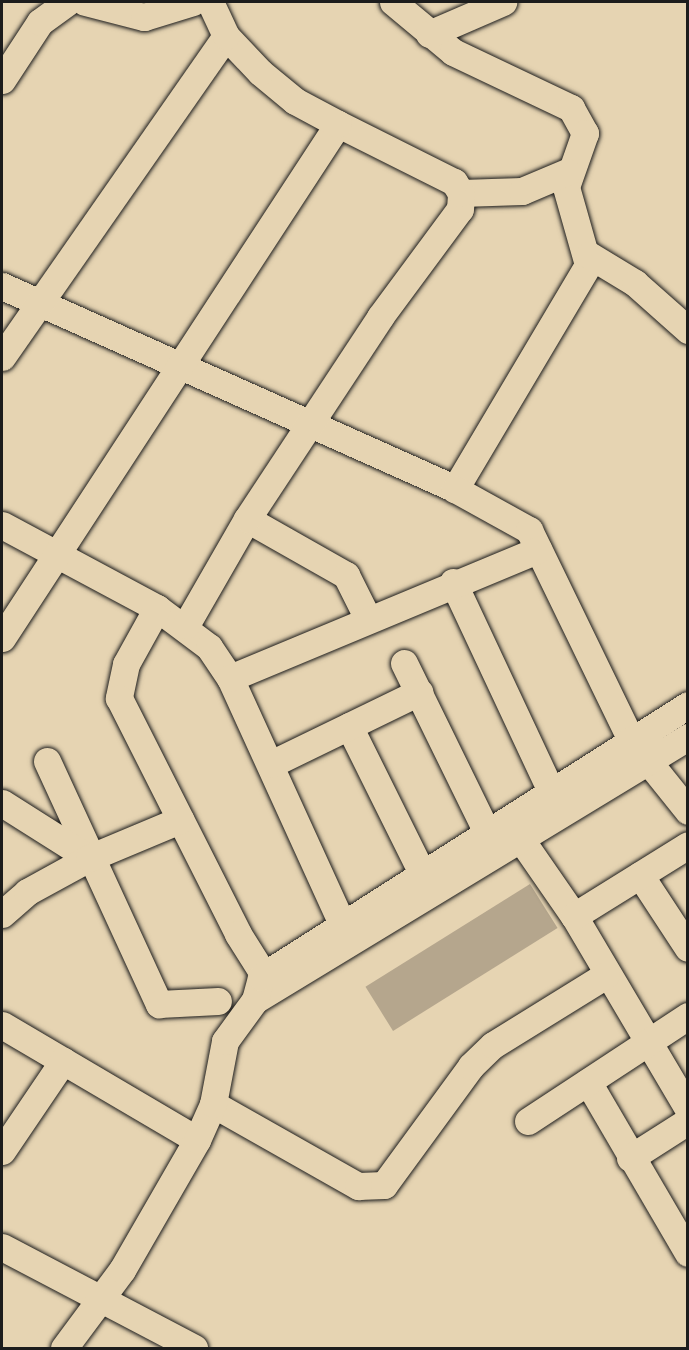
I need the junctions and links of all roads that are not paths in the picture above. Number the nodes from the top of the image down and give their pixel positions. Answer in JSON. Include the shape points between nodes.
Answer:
{"nodes":[{"id":1,"x":85,"y":2,"type":"edge"},
{"id":2,"x":193,"y":2,"type":"edge"},
{"id":3,"x":210,"y":2,"type":"edge"},
{"id":4,"x":393,"y":2,"type":"edge"},
{"id":5,"x":503,"y":2,"type":"edge"},
{"id":6,"x":54,"y":4,"type":"edge"},
{"id":7,"x":141,"y":9,"type":"edge"},
{"id":8,"x":429,"y":34,"type":"junction"},
{"id":9,"x":226,"y":36,"type":"junction"},
{"id":10,"x":2,"y":80,"type":"edge"},
{"id":11,"x":338,"y":124,"type":"junction"},
{"id":12,"x":567,"y":172,"type":"junction"},
{"id":13,"x":461,"y":193,"type":"junction"},
{"id":14,"x":589,"y":255,"type":"junction"},
{"id":15,"x":2,"y":286,"type":"edge"},
{"id":16,"x":39,"y":303,"type":"junction"},
{"id":17,"x":687,"y":330,"type":"edge"},
{"id":18,"x":2,"y":357,"type":"edge"},
{"id":19,"x":177,"y":363,"type":"junction"},
{"id":20,"x":310,"y":423,"type":"junction"},
{"id":21,"x":455,"y":489,"type":"junction"},
{"id":22,"x":248,"y":519,"type":"junction"},
{"id":23,"x":2,"y":525,"type":"edge"},
{"id":24,"x":538,"y":549,"type":"junction"},
{"id":25,"x":54,"y":556,"type":"junction"},
{"id":26,"x":453,"y":582,"type":"junction"},
{"id":27,"x":157,"y":608,"type":"junction"},
{"id":28,"x":367,"y":617,"type":"junction"},
{"id":29,"x":186,"y":626,"type":"junction"},
{"id":30,"x":2,"y":638,"type":"edge"},
{"id":31,"x":404,"y":663,"type":"dead end"},
{"id":32,"x":230,"y":678,"type":"junction"},
{"id":33,"x":419,"y":692,"type":"junction"},
{"id":34,"x":687,"y":705,"type":"edge"},
{"id":35,"x":349,"y":726,"type":"junction"},
{"id":36,"x":687,"y":737,"type":"edge"},
{"id":37,"x":630,"y":740,"type":"junction"},
{"id":38,"x":47,"y":761,"type":"dead end"},
{"id":39,"x":647,"y":763,"type":"junction"},
{"id":40,"x":270,"y":764,"type":"junction"},
{"id":41,"x":552,"y":793,"type":"junction"},
{"id":42,"x":2,"y":803,"type":"edge"},
{"id":43,"x":687,"y":811,"type":"edge"},
{"id":44,"x":180,"y":820,"type":"junction"},
{"id":45,"x":504,"y":838,"type":"junction"},
{"id":46,"x":687,"y":845,"type":"edge"},
{"id":47,"x":89,"y":858,"type":"junction"},
{"id":48,"x":423,"y":875,"type":"junction"},
{"id":49,"x":640,"y":875,"type":"junction"},
{"id":50,"x":2,"y":914,"type":"edge"},
{"id":51,"x":574,"y":916,"type":"junction"},
{"id":52,"x":341,"y":922,"type":"junction"},
{"id":53,"x":687,"y":948,"type":"edge"},
{"id":54,"x":322,"y":949,"type":"junction"},
{"id":55,"x":606,"y":975,"type":"junction"},
{"id":56,"x":263,"y":989,"type":"junction"},
{"id":57,"x":218,"y":1001,"type":"dead end"},
{"id":58,"x":687,"y":1016,"type":"edge"},
{"id":59,"x":2,"y":1024,"type":"edge"},
{"id":60,"x":645,"y":1042,"type":"junction"},
{"id":61,"x":63,"y":1061,"type":"junction"},
{"id":62,"x":588,"y":1082,"type":"junction"},
{"id":63,"x":213,"y":1104,"type":"junction"},
{"id":64,"x":687,"y":1110,"type":"edge"},
{"id":65,"x":528,"y":1121,"type":"dead end"},
{"id":66,"x":687,"y":1121,"type":"edge"},
{"id":67,"x":197,"y":1140,"type":"junction"},
{"id":68,"x":2,"y":1151,"type":"edge"},
{"id":69,"x":630,"y":1158,"type":"junction"},
{"id":70,"x":2,"y":1247,"type":"edge"},
{"id":71,"x":687,"y":1253,"type":"edge"},
{"id":72,"x":102,"y":1297,"type":"junction"},
{"id":73,"x":64,"y":1348,"type":"edge"},
{"id":74,"x":194,"y":1348,"type":"edge"}],
"edges":[{"from":1,"to":7,"type":"street"},
{"from":2,"to":7,"type":"street"},
{"from":3,"to":9,"type":"street"},
{"from":4,"to":8,"type":"street"},
{"from":5,"to":8,"type":"street"},
{"from":6,"to":10,"type":"street"},
{"from":8,"to":12,"type":"street","via":[[500,76],[572,108],[585,133]]},
{"from":9,"to":11,"type":"street","via":[[295,101]]},
{"from":9,"to":16,"type":"street"},
{"from":11,"to":13,"type":"street","via":[[441,173]]},
{"from":11,"to":19,"type":"street"},
{"from":12,"to":13,"type":"street","via":[[522,190]]},
{"from":12,"to":14,"type":"street","via":[[571,219]]},
{"from":13,"to":20,"type":"street","via":[[460,209],[446,235],[380,317]]},
{"from":14,"to":17,"type":"street","via":[[635,283]]},
{"from":14,"to":21,"type":"street"},
{"from":15,"to":16,"type":"street"},
{"from":16,"to":18,"type":"street"},
{"from":16,"to":19,"type":"street"},
{"from":19,"to":20,"type":"street"},
{"from":19,"to":25,"type":"street","via":[[124,457]]},
{"from":20,"to":21,"type":"street"},
{"from":20,"to":22,"type":"street"},
{"from":21,"to":24,"type":"street","via":[[529,530]]},
{"from":22,"to":28,"type":"street","via":[[346,575]]},
{"from":22,"to":29,"type":"street"},
{"from":23,"to":25,"type":"street"},
{"from":24,"to":26,"type":"street"},
{"from":24,"to":37,"type":"street"},
{"from":25,"to":27,"type":"street"},
{"from":25,"to":30,"type":"street"},
{"from":26,"to":28,"type":"street"},
{"from":26,"to":41,"type":"street"},
{"from":27,"to":29,"type":"street"},
{"from":27,"to":44,"type":"street","via":[[126,664],[119,698]]},
{"from":28,"to":32,"type":"street"},
{"from":29,"to":32,"type":"street"},
{"from":31,"to":33,"type":"street"},
{"from":32,"to":40,"type":"street"},
{"from":33,"to":35,"type":"street"},
{"from":33,"to":45,"type":"street"},
{"from":34,"to":37,"type":"street"},
{"from":35,"to":40,"type":"street"},
{"from":35,"to":48,"type":"street"},
{"from":36,"to":39,"type":"street"},
{"from":37,"to":39,"type":"street"},
{"from":37,"to":41,"type":"street"},
{"from":38,"to":47,"type":"street"},
{"from":39,"to":43,"type":"street"},
{"from":39,"to":45,"type":"street"},
{"from":40,"to":52,"type":"street"},
{"from":41,"to":45,"type":"street"},
{"from":42,"to":47,"type":"street"},
{"from":44,"to":47,"type":"street"},
{"from":44,"to":56,"type":"street"},
{"from":45,"to":48,"type":"street"},
{"from":45,"to":51,"type":"street"},
{"from":45,"to":54,"type":"street"},
{"from":46,"to":49,"type":"street"},
{"from":47,"to":50,"type":"street","via":[[27,892]]},
{"from":47,"to":57,"type":"street","via":[[159,1004]]},
{"from":48,"to":52,"type":"street"},
{"from":49,"to":51,"type":"street"},
{"from":49,"to":53,"type":"street"},
{"from":51,"to":55,"type":"street"},
{"from":52,"to":54,"type":"street"},
{"from":54,"to":56,"type":"street"},
{"from":55,"to":60,"type":"street"},
{"from":55,"to":63,"type":"street","via":[[486,1052],[384,1185],[358,1186]]},
{"from":56,"to":63,"type":"street","via":[[225,1041]]},
{"from":58,"to":60,"type":"street"},
{"from":59,"to":61,"type":"street"},
{"from":60,"to":62,"type":"street"},
{"from":60,"to":64,"type":"street"},
{"from":61,"to":67,"type":"street"},
{"from":61,"to":68,"type":"street"},
{"from":62,"to":65,"type":"street"},
{"from":62,"to":69,"type":"street"},
{"from":63,"to":67,"type":"street"},
{"from":66,"to":69,"type":"street"},
{"from":67,"to":72,"type":"street"},
{"from":69,"to":71,"type":"street"},
{"from":70,"to":72,"type":"street"},
{"from":72,"to":73,"type":"street"},
{"from":72,"to":74,"type":"street"}]}
